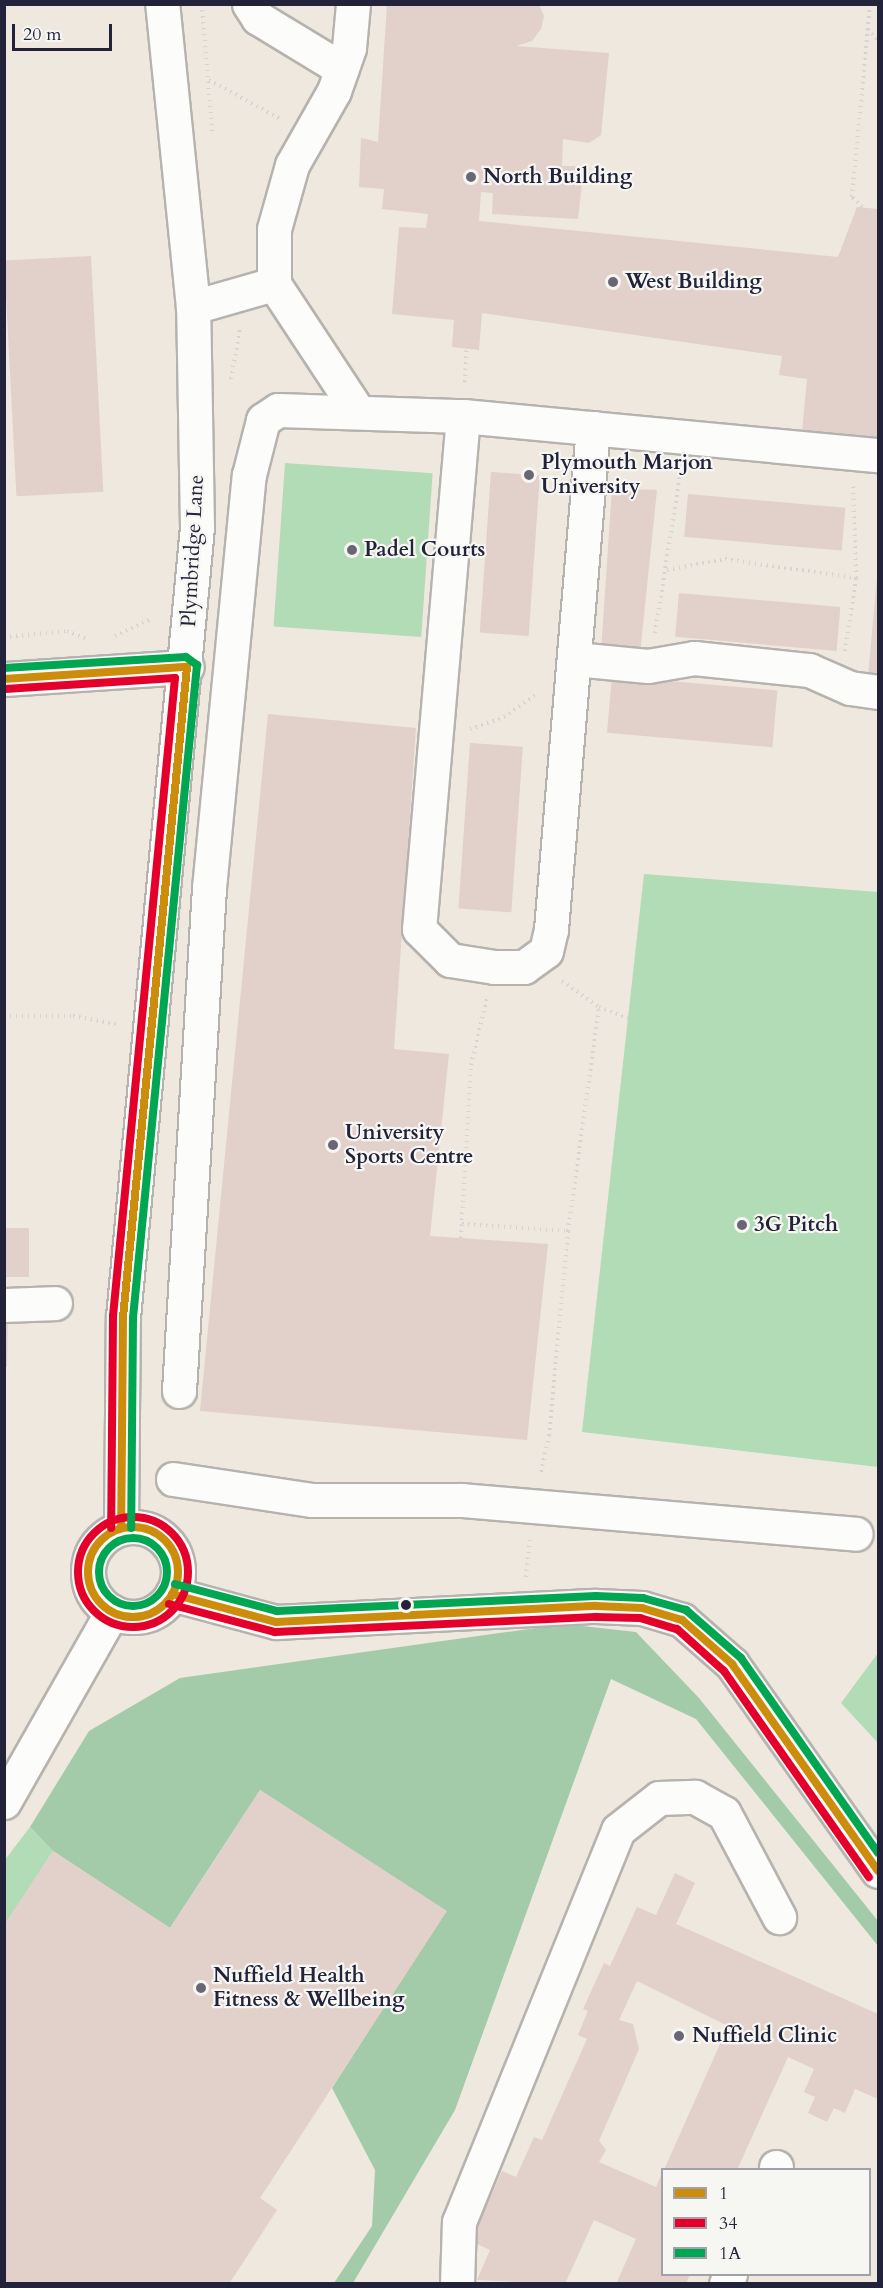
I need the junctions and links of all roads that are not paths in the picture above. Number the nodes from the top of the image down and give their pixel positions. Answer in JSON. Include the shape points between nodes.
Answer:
{"nodes":[{"id":1,"x":162,"y":4,"type":"edge"},
{"id":2,"x":249,"y":4,"type":"edge"},
{"id":3,"x":353,"y":4,"type":"edge"},
{"id":4,"x":342,"y":69,"type":"junction"},
{"id":5,"x":274,"y":284,"type":"junction"},
{"id":6,"x":194,"y":308,"type":"junction"},
{"id":7,"x":357,"y":410,"type":"junction"},
{"id":8,"x":463,"y":416,"type":"junction"},
{"id":9,"x":593,"y":428,"type":"junction"},
{"id":10,"x":869,"y":454,"type":"edge"},
{"id":11,"x":574,"y":664,"type":"junction"},
{"id":12,"x":187,"y":667,"type":"junction"},
{"id":13,"x":4,"y":679,"type":"edge"},
{"id":14,"x":879,"y":692,"type":"edge"},
{"id":15,"x":55,"y":1303,"type":"dead end"},
{"id":16,"x":4,"y":1305,"type":"edge"},
{"id":17,"x":179,"y":1391,"type":"dead end"},
{"id":18,"x":174,"y":1479,"type":"dead end"},
{"id":19,"x":121,"y":1528,"type":"junction"},
{"id":20,"x":856,"y":1534,"type":"dead end"},
{"id":21,"x":172,"y":1594,"type":"junction"},
{"id":22,"x":112,"y":1612,"type":"junction"},
{"id":23,"x":4,"y":1802,"type":"edge"},
{"id":24,"x":879,"y":1871,"type":"edge"},
{"id":25,"x":778,"y":1917,"type":"dead end"},
{"id":26,"x":457,"y":2283,"type":"edge"}],
"edges":[{"from":1,"to":6,"type":"street","name":"Plymbridge Lane"},
{"from":2,"to":4,"type":"street","via":[[258,18]]},
{"from":3,"to":4,"type":"street"},
{"from":4,"to":5,"type":"street","via":[[292,165],[274,229]]},
{"from":5,"to":6,"type":"street"},
{"from":5,"to":7,"type":"street"},
{"from":6,"to":12,"type":"street","name":"Plymbridge Lane","via":[[197,527]]},
{"from":7,"to":8,"type":"street"},
{"from":7,"to":17,"type":"street","via":[[278,410],[263,420],[254,439],[209,888]]},
{"from":8,"to":9,"type":"street"},
{"from":8,"to":11,"type":"street","via":[[419,929],[450,960],[524,967],[546,951]]},
{"from":9,"to":10,"type":"street","via":[[685,440]]},
{"from":9,"to":11,"type":"street"},
{"from":11,"to":14,"type":"street","via":[[648,666],[694,658],[809,670]]},
{"from":12,"to":13,"type":"street"},
{"from":12,"to":19,"type":"street","name":"Plymbridge Lane","via":[[123,1317]]},
{"from":15,"to":16,"type":"street"},
{"from":18,"to":20,"type":"street","via":[[312,1500],[535,1504]]},
{"from":19,"to":21,"type":"street","via":[[144,1528],[169,1544],[178,1572]]},
{"from":19,"to":22,"type":"street","via":[[102,1538],[88,1563],[92,1592]]},
{"from":21,"to":22,"type":"street","via":[[145,1615]]},
{"from":21,"to":24,"type":"street","via":[[276,1622],[522,1609],[642,1608],[682,1620],[732,1664]]},
{"from":22,"to":23,"type":"street"},
{"from":25,"to":26,"type":"street","via":[[724,1813],[695,1797],[658,1798],[618,1830],[459,2222]]}]}
